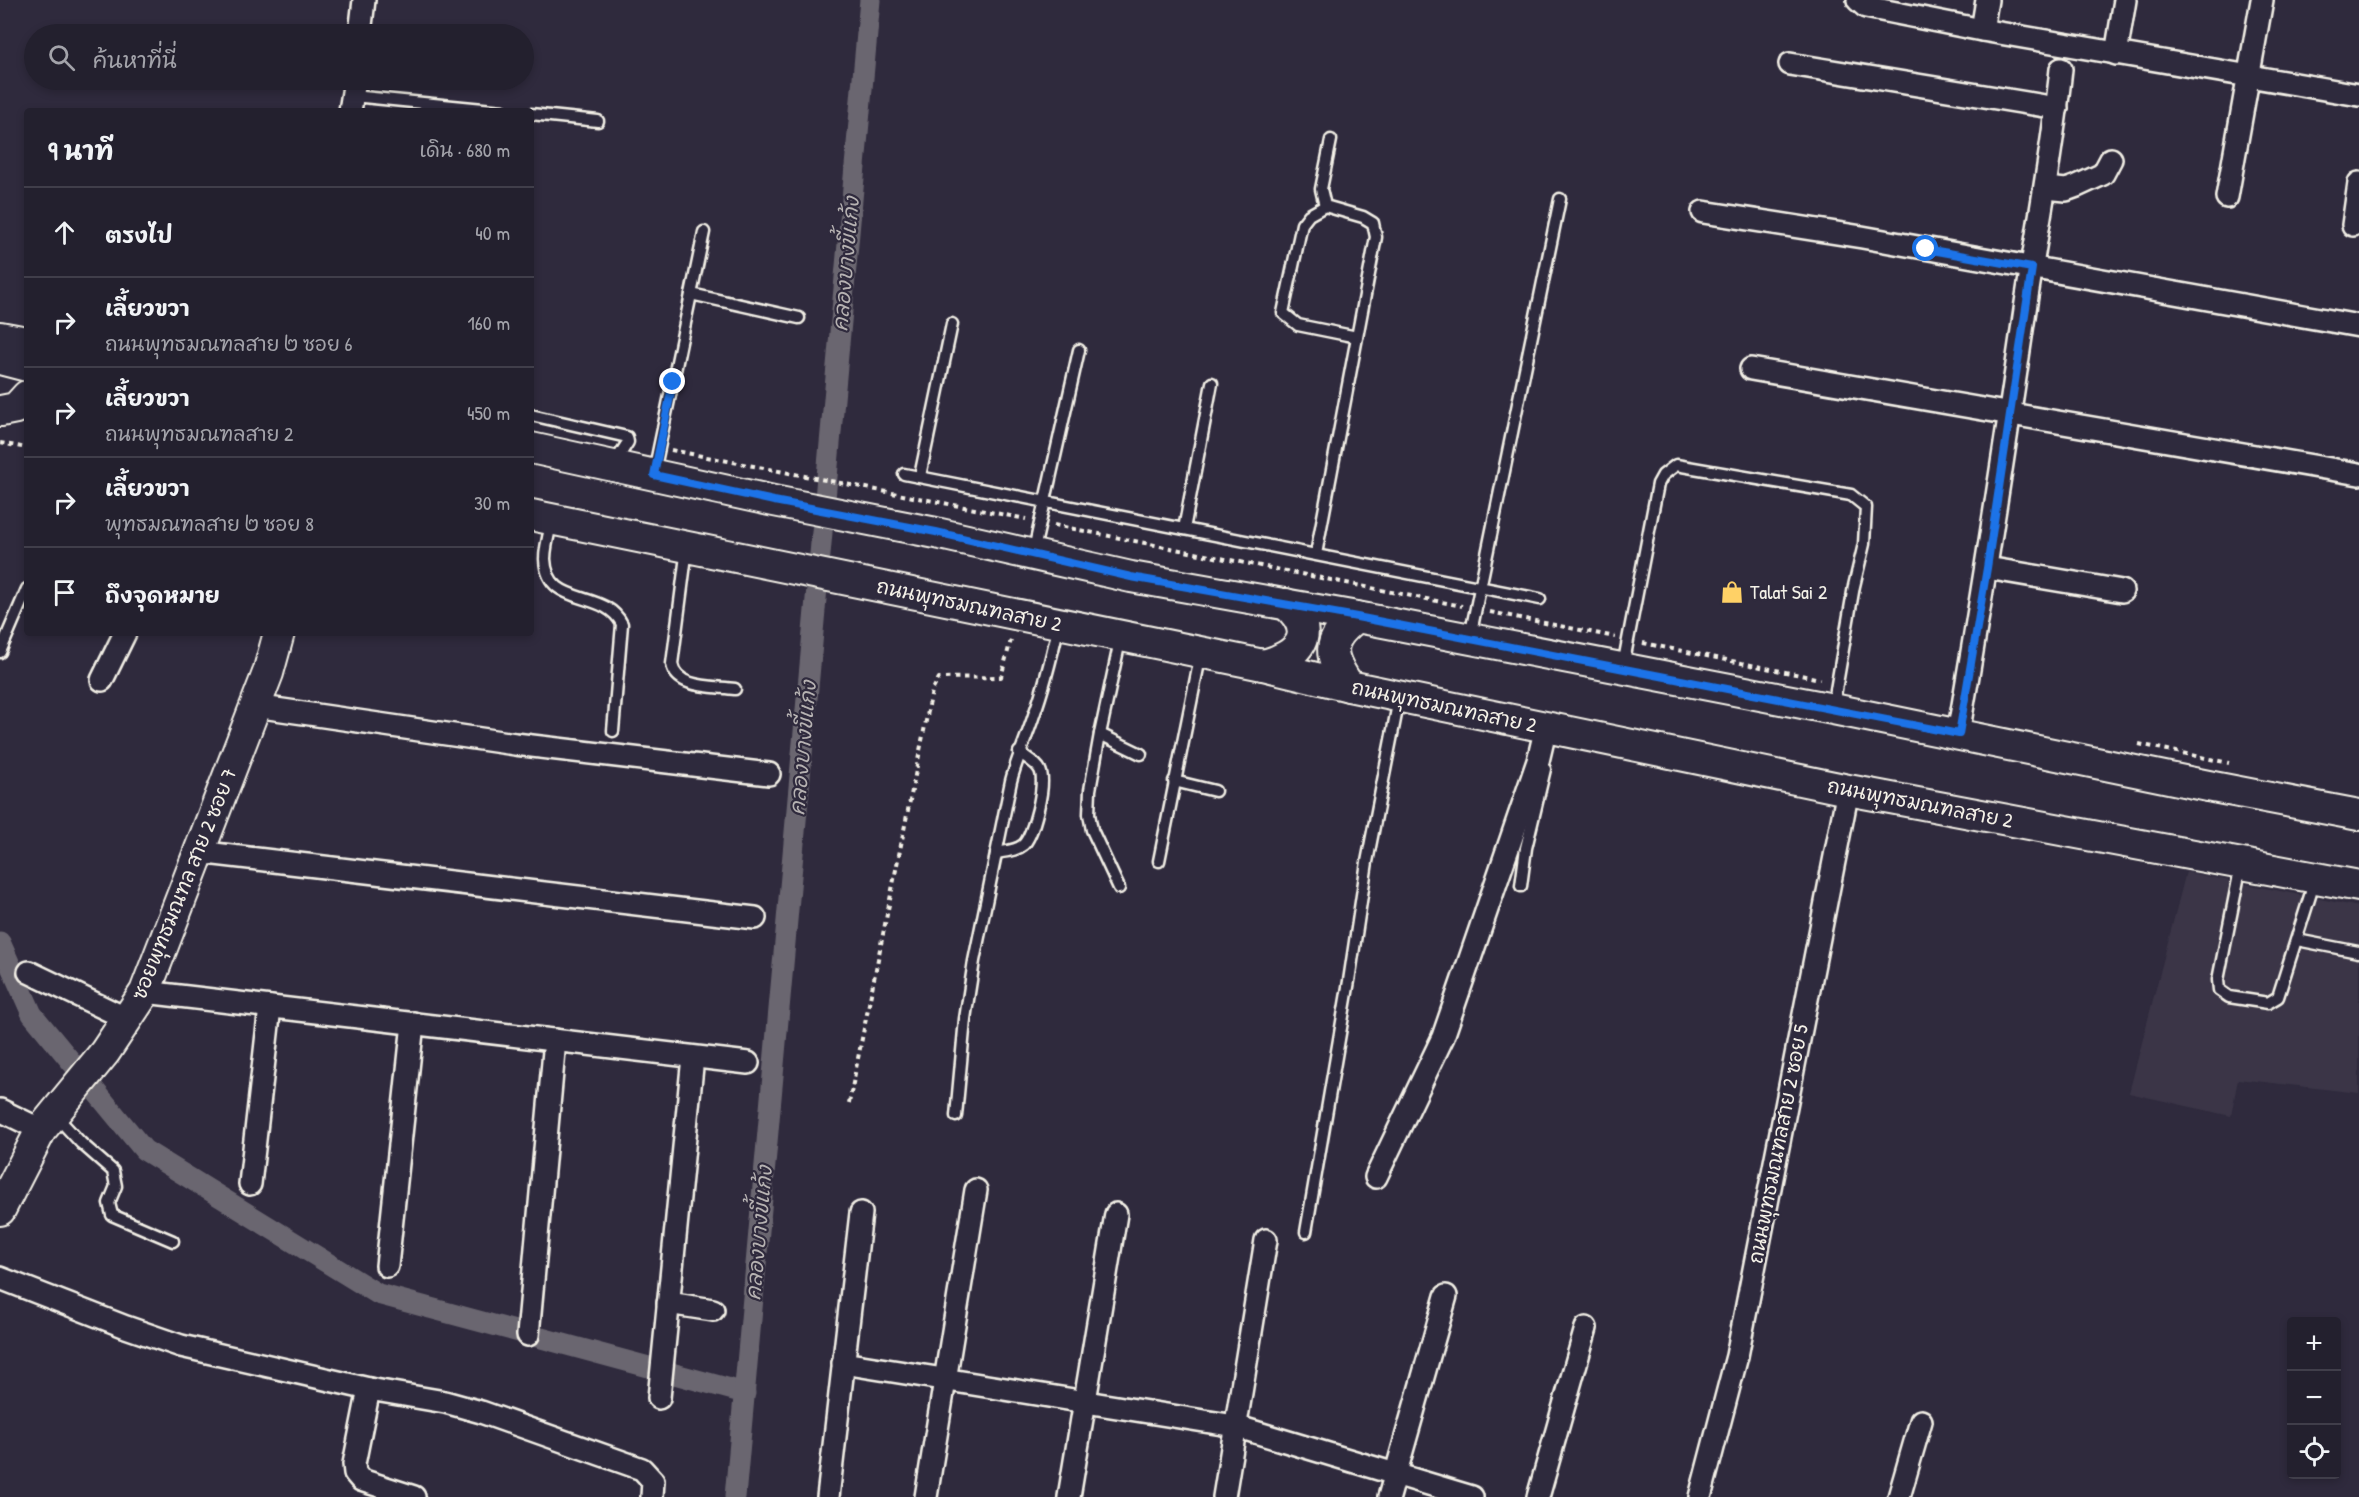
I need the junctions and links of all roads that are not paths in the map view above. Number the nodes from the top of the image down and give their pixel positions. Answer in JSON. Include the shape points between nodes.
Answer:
{"nodes":[{"id":1,"x":364,"y":0,"type":"edge"},
{"id":2,"x":1858,"y":0,"type":"edge"},
{"id":3,"x":1987,"y":0,"type":"edge"},
{"id":4,"x":2125,"y":0,"type":"edge"},
{"id":5,"x":2262,"y":0,"type":"edge"},
{"id":6,"x":361,"y":24,"type":"edge"},
{"id":7,"x":1982,"y":30,"type":"junction"},
{"id":8,"x":2116,"y":54,"type":"junction"},
{"id":9,"x":1790,"y":64,"type":"dead end"},
{"id":10,"x":2061,"y":69,"type":"dead end"},
{"id":11,"x":2248,"y":77,"type":"junction"},
{"id":12,"x":353,"y":95,"type":"edge"},
{"id":13,"x":2359,"y":95,"type":"edge"},
{"id":14,"x":475,"y":108,"type":"edge"},
{"id":15,"x":2057,"y":108,"type":"junction"},
{"id":16,"x":534,"y":114,"type":"edge"},
{"id":17,"x":598,"y":121,"type":"dead end"},
{"id":18,"x":1330,"y":140,"type":"dead end"},
{"id":19,"x":2111,"y":159,"type":"dead end"},
{"id":20,"x":2359,"y":183,"type":"edge"},
{"id":21,"x":2046,"y":188,"type":"junction"},
{"id":22,"x":2227,"y":197,"type":"dead end"},
{"id":23,"x":1560,"y":199,"type":"dead end"},
{"id":24,"x":1325,"y":206,"type":"junction"},
{"id":25,"x":1703,"y":212,"type":"dead end"},
{"id":26,"x":2353,"y":225,"type":"dead end"},
{"id":27,"x":704,"y":232,"type":"dead end"},
{"id":28,"x":2032,"y":268,"type":"junction"},
{"id":29,"x":691,"y":294,"type":"junction"},
{"id":30,"x":799,"y":318,"type":"dead end"},
{"id":31,"x":952,"y":324,"type":"dead end"},
{"id":32,"x":2359,"y":326,"type":"edge"},
{"id":33,"x":0,"y":337,"type":"edge"},
{"id":34,"x":1357,"y":337,"type":"junction"},
{"id":35,"x":1079,"y":350,"type":"dead end"},
{"id":36,"x":20,"y":361,"type":"edge"},
{"id":37,"x":1751,"y":369,"type":"dead end"},
{"id":38,"x":1212,"y":383,"type":"dead end"},
{"id":39,"x":24,"y":399,"type":"edge"},
{"id":40,"x":0,"y":411,"type":"edge"},
{"id":41,"x":2010,"y":414,"type":"junction"},
{"id":42,"x":24,"y":415,"type":"edge"},
{"id":43,"x":534,"y":416,"type":"edge"},
{"id":44,"x":534,"y":449,"type":"edge"},
{"id":45,"x":612,"y":467,"type":"junction"},
{"id":46,"x":904,"y":474,"type":"dead end"},
{"id":47,"x":2359,"y":474,"type":"edge"},
{"id":48,"x":654,"y":475,"type":"junction"},
{"id":49,"x":920,"y":476,"type":"junction"},
{"id":50,"x":1045,"y":501,"type":"junction"},
{"id":51,"x":538,"y":512,"type":"edge"},
{"id":52,"x":1184,"y":529,"type":"junction"},
{"id":53,"x":687,"y":547,"type":"junction"},
{"id":54,"x":1316,"y":554,"type":"junction"},
{"id":55,"x":1032,"y":555,"type":"junction"},
{"id":56,"x":1987,"y":568,"type":"junction"},
{"id":57,"x":1480,"y":586,"type":"junction"},
{"id":58,"x":2122,"y":591,"type":"dead end"},
{"id":59,"x":24,"y":596,"type":"edge"},
{"id":60,"x":1540,"y":599,"type":"dead end"},
{"id":61,"x":1286,"y":604,"type":"junction"},
{"id":62,"x":1357,"y":617,"type":"junction"},
{"id":63,"x":1059,"y":624,"type":"junction"},
{"id":64,"x":124,"y":636,"type":"edge"},
{"id":65,"x":278,"y":636,"type":"edge"},
{"id":66,"x":1121,"y":636,"type":"junction"},
{"id":67,"x":1469,"y":640,"type":"junction"},
{"id":68,"x":0,"y":651,"type":"edge"},
{"id":69,"x":1201,"y":652,"type":"junction"},
{"id":70,"x":1263,"y":665,"type":"junction"},
{"id":71,"x":1622,"y":669,"type":"junction"},
{"id":72,"x":102,"y":680,"type":"dead end"},
{"id":73,"x":1349,"y":686,"type":"junction"},
{"id":74,"x":735,"y":689,"type":"dead end"},
{"id":75,"x":1399,"y":696,"type":"junction"},
{"id":76,"x":1835,"y":696,"type":"junction"},
{"id":77,"x":255,"y":706,"type":"junction"},
{"id":78,"x":1550,"y":728,"type":"junction"},
{"id":79,"x":614,"y":731,"type":"dead end"},
{"id":80,"x":1100,"y":734,"type":"junction"},
{"id":81,"x":1959,"y":734,"type":"junction"},
{"id":82,"x":1019,"y":752,"type":"junction"},
{"id":83,"x":1141,"y":754,"type":"dead end"},
{"id":84,"x":769,"y":774,"type":"dead end"},
{"id":85,"x":1174,"y":781,"type":"junction"},
{"id":86,"x":1215,"y":790,"type":"dead end"},
{"id":87,"x":1848,"y":790,"type":"junction"},
{"id":88,"x":2359,"y":814,"type":"edge"},
{"id":89,"x":198,"y":852,"type":"junction"},
{"id":90,"x":996,"y":853,"type":"junction"},
{"id":91,"x":1158,"y":861,"type":"dead end"},
{"id":92,"x":2241,"y":864,"type":"junction"},
{"id":93,"x":2315,"y":878,"type":"junction"},
{"id":94,"x":1521,"y":886,"type":"dead end"},
{"id":95,"x":2359,"y":886,"type":"edge"},
{"id":96,"x":1119,"y":888,"type":"dead end"},
{"id":97,"x":755,"y":918,"type":"dead end"},
{"id":98,"x":2296,"y":940,"type":"junction"},
{"id":99,"x":2358,"y":951,"type":"edge"},
{"id":100,"x":28,"y":972,"type":"dead end"},
{"id":101,"x":145,"y":992,"type":"junction"},
{"id":102,"x":270,"y":1007,"type":"junction"},
{"id":103,"x":127,"y":1019,"type":"junction"},
{"id":104,"x":413,"y":1023,"type":"junction"},
{"id":105,"x":555,"y":1040,"type":"junction"},
{"id":106,"x":693,"y":1057,"type":"junction"},
{"id":107,"x":748,"y":1063,"type":"dead end"},
{"id":108,"x":0,"y":1110,"type":"edge"},
{"id":109,"x":956,"y":1116,"type":"dead end"},
{"id":110,"x":48,"y":1122,"type":"junction"},
{"id":111,"x":1376,"y":1177,"type":"dead end"},
{"id":112,"x":250,"y":1184,"type":"dead end"},
{"id":113,"x":976,"y":1190,"type":"dead end"},
{"id":114,"x":0,"y":1210,"type":"edge"},
{"id":115,"x":861,"y":1213,"type":"dead end"},
{"id":116,"x":1116,"y":1214,"type":"dead end"},
{"id":117,"x":1305,"y":1232,"type":"dead end"},
{"id":118,"x":1266,"y":1240,"type":"dead end"},
{"id":119,"x":173,"y":1241,"type":"dead end"},
{"id":120,"x":387,"y":1266,"type":"dead end"},
{"id":121,"x":0,"y":1278,"type":"edge"},
{"id":122,"x":1446,"y":1296,"type":"dead end"},
{"id":123,"x":668,"y":1303,"type":"junction"},
{"id":124,"x":713,"y":1310,"type":"dead end"},
{"id":125,"x":1586,"y":1328,"type":"dead end"},
{"id":126,"x":528,"y":1335,"type":"dead end"},
{"id":127,"x":843,"y":1363,"type":"junction"},
{"id":128,"x":945,"y":1378,"type":"junction"},
{"id":129,"x":369,"y":1389,"type":"junction"},
{"id":130,"x":659,"y":1398,"type":"dead end"},
{"id":131,"x":1085,"y":1402,"type":"junction"},
{"id":132,"x":1921,"y":1421,"type":"dead end"},
{"id":133,"x":1235,"y":1426,"type":"junction"},
{"id":134,"x":1396,"y":1474,"type":"junction"},
{"id":135,"x":414,"y":1497,"type":"edge"},
{"id":136,"x":652,"y":1497,"type":"edge"},
{"id":137,"x":828,"y":1497,"type":"edge"},
{"id":138,"x":926,"y":1497,"type":"edge"},
{"id":139,"x":1069,"y":1497,"type":"edge"},
{"id":140,"x":1224,"y":1497,"type":"edge"},
{"id":141,"x":1389,"y":1497,"type":"edge"},
{"id":142,"x":1472,"y":1497,"type":"edge"},
{"id":143,"x":1539,"y":1497,"type":"edge"},
{"id":144,"x":1700,"y":1497,"type":"edge"},
{"id":145,"x":1899,"y":1497,"type":"edge"}],
"edges":[{"from":1,"to":6,"type":"street"},
{"from":2,"to":7,"type":"street","via":[[1866,7]]},
{"from":3,"to":7,"type":"street"},
{"from":4,"to":8,"type":"street"},
{"from":5,"to":11,"type":"street"},
{"from":7,"to":8,"type":"street"},
{"from":8,"to":11,"type":"street"},
{"from":9,"to":15,"type":"street"},
{"from":10,"to":15,"type":"street"},
{"from":11,"to":13,"type":"street"},
{"from":11,"to":22,"type":"street"},
{"from":12,"to":14,"type":"lane"},
{"from":15,"to":21,"type":"street"},
{"from":16,"to":17,"type":"lane"},
{"from":18,"to":24,"type":"lane","via":[[1322,189]]},
{"from":19,"to":21,"type":"street","via":[[2103,174],[2077,186],[2066,190]]},
{"from":20,"to":26,"type":"street"},
{"from":21,"to":28,"type":"street"},
{"from":23,"to":57,"type":"lane"},
{"from":24,"to":34,"type":"lane","via":[[1373,223],[1376,237]]},
{"from":24,"to":34,"type":"lane","via":[[1302,224],[1283,313],[1298,325]]},
{"from":25,"to":28,"type":"street"},
{"from":27,"to":29,"type":"lane"},
{"from":28,"to":32,"type":"street"},
{"from":28,"to":41,"type":"street"},
{"from":29,"to":30,"type":"lane"},
{"from":29,"to":48,"type":"lane"},
{"from":31,"to":49,"type":"lane"},
{"from":33,"to":36,"type":"main road"},
{"from":34,"to":54,"type":"lane"},
{"from":35,"to":50,"type":"lane"},
{"from":37,"to":41,"type":"street"},
{"from":38,"to":52,"type":"lane"},
{"from":39,"to":40,"type":"main road","via":[[16,408]]},
{"from":40,"to":42,"type":"main road"},
{"from":41,"to":47,"type":"street"},
{"from":41,"to":56,"type":"street"},
{"from":43,"to":45,"type":"lane","via":[[627,437],[628,442]]},
{"from":44,"to":45,"type":"main road"},
{"from":45,"to":48,"type":"main road"},
{"from":46,"to":49,"type":"lane"},
{"from":48,"to":55,"type":"main road"},
{"from":49,"to":50,"type":"lane"},
{"from":50,"to":52,"type":"lane"},
{"from":50,"to":55,"type":"lane"},
{"from":51,"to":53,"type":"main road","name":"ถนนพุทธมณฑลสาย 2"},
{"from":51,"to":79,"type":"lane","via":[[551,580],[564,593],[605,606],[622,624]]},
{"from":52,"to":54,"type":"lane"},
{"from":53,"to":63,"type":"main road","name":"ถนนพุทธมณฑลสาย 2"},
{"from":53,"to":74,"type":"lane","via":[[673,672],[686,682]]},
{"from":54,"to":57,"type":"lane"},
{"from":55,"to":61,"type":"main road"},
{"from":56,"to":58,"type":"street"},
{"from":56,"to":81,"type":"street"},
{"from":57,"to":60,"type":"lane"},
{"from":57,"to":67,"type":"lane"},
{"from":59,"to":68,"type":"lane"},
{"from":61,"to":62,"type":"main road"},
{"from":61,"to":70,"type":"main road","via":[[1302,623],[1299,642],[1287,657]]},
{"from":62,"to":67,"type":"main road"},
{"from":62,"to":73,"type":"main road","via":[[1343,627],[1333,652],[1337,668]]},
{"from":63,"to":66,"type":"main road","name":"ถนนพุทธมณฑลสาย 2"},
{"from":63,"to":82,"type":"lane","via":[[1034,716]]},
{"from":64,"to":72,"type":"street"},
{"from":65,"to":77,"type":"main road","name":"ซอยพุทธมณฑล สาย 2 ซอย 7"},
{"from":66,"to":69,"type":"main road","name":"ถนนพุทธมณฑลสาย 2"},
{"from":66,"to":80,"type":"lane"},
{"from":67,"to":71,"type":"main road"},
{"from":69,"to":70,"type":"main road","name":"ถนนพุทธมณฑลสาย 2"},
{"from":69,"to":85,"type":"lane"},
{"from":70,"to":73,"type":"main road","name":"ถนนพุทธมณฑลสาย 2"},
{"from":71,"to":76,"type":"main road"},
{"from":71,"to":76,"type":"lane","via":[[1658,484],[1676,465],[1851,495],[1866,507],[1864,544]]},
{"from":73,"to":75,"type":"main road","name":"ถนนพุทธมณฑลสาย 2"},
{"from":75,"to":78,"type":"main road","name":"ถนนพุทธมณฑลสาย 2"},
{"from":75,"to":117,"type":"lane"},
{"from":76,"to":81,"type":"main road"},
{"from":77,"to":84,"type":"street","via":[[515,744]]},
{"from":77,"to":89,"type":"main road","name":"ซอยพุทธมณฑล สาย 2 ซอย 7"},
{"from":78,"to":87,"type":"main road","name":"ถนนพุทธมณฑลสาย 2"},
{"from":78,"to":94,"type":"lane"},
{"from":78,"to":111,"type":"street","via":[[1443,1037]]},
{"from":80,"to":83,"type":"lane"},
{"from":80,"to":96,"type":"lane","via":[[1089,814],[1092,830]]},
{"from":81,"to":88,"type":"main road"},
{"from":82,"to":90,"type":"lane"},
{"from":82,"to":90,"type":"lane","via":[[1040,770],[1038,809],[1025,844]]},
{"from":85,"to":86,"type":"lane"},
{"from":85,"to":91,"type":"lane"},
{"from":87,"to":92,"type":"main road","name":"ถนนพุทธมณฑลสาย 2"},
{"from":87,"to":144,"type":"street","name":"ถนนพุทธมณฑลสาย 2 ซอย 5","via":[[1737,1356]]},
{"from":89,"to":97,"type":"street"},
{"from":89,"to":101,"type":"main road","name":"ซอยพุทธมณฑล สาย 2 ซอย 7"},
{"from":90,"to":109,"type":"lane","via":[[968,996]]},
{"from":92,"to":93,"type":"main road","name":"ถนนพุทธมณฑลสาย 2"},
{"from":92,"to":98,"type":"lane","via":[[2219,990],[2229,998],[2268,1003],[2275,1000],[2281,992]]},
{"from":93,"to":95,"type":"main road","name":"ถนนพุทธมณฑลสาย 2"},
{"from":93,"to":98,"type":"lane"},
{"from":98,"to":99,"type":"lane"},
{"from":100,"to":103,"type":"street"},
{"from":101,"to":102,"type":"street"},
{"from":101,"to":103,"type":"main road","name":"ซอยพุทธมณฑล สาย 2 ซอย 7"},
{"from":102,"to":104,"type":"street"},
{"from":102,"to":112,"type":"street"},
{"from":103,"to":110,"type":"main road","name":"ซอยพุทธมณฑล สาย 2 ซอย 7"},
{"from":104,"to":105,"type":"street"},
{"from":104,"to":120,"type":"street"},
{"from":105,"to":106,"type":"street"},
{"from":105,"to":126,"type":"street"},
{"from":106,"to":107,"type":"street"},
{"from":106,"to":123,"type":"street"},
{"from":108,"to":110,"type":"street"},
{"from":110,"to":114,"type":"main road","name":"ซอยพุทธมณฑล สาย 2 ซอย 7"},
{"from":110,"to":119,"type":"lane","via":[[81,1143],[113,1171],[116,1186],[109,1203],[112,1215]]},
{"from":113,"to":128,"type":"street"},
{"from":115,"to":127,"type":"street"},
{"from":116,"to":131,"type":"street"},
{"from":118,"to":133,"type":"street"},
{"from":121,"to":129,"type":"street","via":[[181,1346]]},
{"from":122,"to":134,"type":"street"},
{"from":123,"to":124,"type":"street"},
{"from":123,"to":130,"type":"street"},
{"from":125,"to":143,"type":"street"},
{"from":127,"to":128,"type":"street"},
{"from":127,"to":137,"type":"street"},
{"from":128,"to":131,"type":"street"},
{"from":128,"to":138,"type":"street"},
{"from":129,"to":135,"type":"street","via":[[355,1473],[361,1480]]},
{"from":129,"to":136,"type":"street","via":[[472,1410],[642,1469],[653,1481]]},
{"from":131,"to":133,"type":"street"},
{"from":131,"to":139,"type":"street"},
{"from":132,"to":145,"type":"street"},
{"from":133,"to":134,"type":"street"},
{"from":133,"to":140,"type":"street"},
{"from":134,"to":141,"type":"street"},
{"from":134,"to":142,"type":"street"}]}
